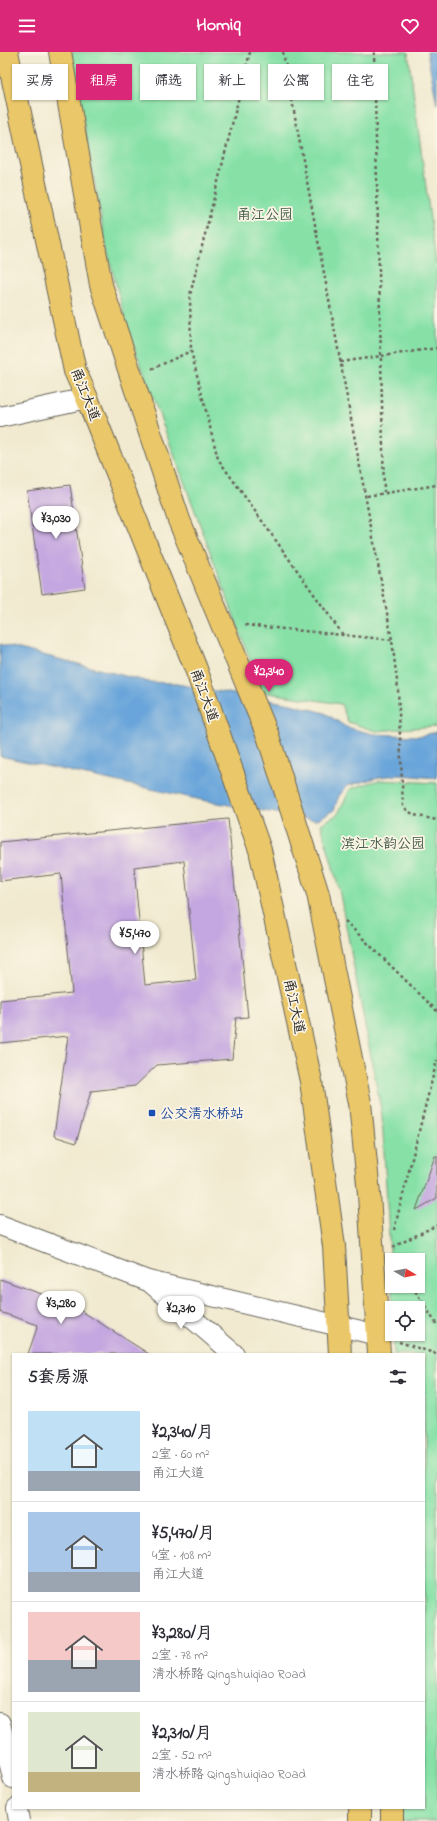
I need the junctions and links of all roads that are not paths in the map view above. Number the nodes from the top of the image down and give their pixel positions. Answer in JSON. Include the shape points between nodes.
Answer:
{"nodes":[{"id":1,"x":7,"y":52,"type":"edge"},
{"id":2,"x":60,"y":52,"type":"edge"},
{"id":3,"x":87,"y":398,"type":"junction"},
{"id":4,"x":0,"y":417,"type":"edge"},
{"id":5,"x":0,"y":1225,"type":"edge"},
{"id":6,"x":148,"y":1281,"type":"junction"},
{"id":7,"x":338,"y":1326,"type":"junction"},
{"id":8,"x":378,"y":1344,"type":"edge"},
{"id":9,"x":233,"y":1353,"type":"edge"},
{"id":10,"x":340,"y":1353,"type":"edge"},
{"id":11,"x":0,"y":1723,"type":"edge"},
{"id":12,"x":12,"y":1774,"type":"edge"},
{"id":13,"x":17,"y":1809,"type":"edge"},
{"id":14,"x":360,"y":1809,"type":"edge"},
{"id":15,"x":392,"y":1809,"type":"edge"},
{"id":16,"x":19,"y":1821,"type":"edge"},
{"id":17,"x":360,"y":1821,"type":"edge"},
{"id":18,"x":392,"y":1821,"type":"edge"}],
"edges":[{"from":1,"to":3,"type":"main road","name":"甬江大道","via":[[75,371]]},
{"from":2,"to":8,"type":"main road","via":[[101,285],[179,520],[268,736],[318,894],[360,1103],[369,1194]]},
{"from":3,"to":4,"type":"street"},
{"from":3,"to":7,"type":"main road","name":"甬江大道","via":[[196,669],[260,850],[311,1080],[334,1246]]},
{"from":5,"to":6,"type":"street"},
{"from":6,"to":7,"type":"street"},
{"from":6,"to":9,"type":"street"},
{"from":7,"to":8,"type":"street"},
{"from":7,"to":10,"type":"main road","name":"甬江大道"},
{"from":11,"to":12,"type":"street"},
{"from":13,"to":16,"type":"street"},
{"from":14,"to":17,"type":"main road"},
{"from":15,"to":18,"type":"main road"}]}
